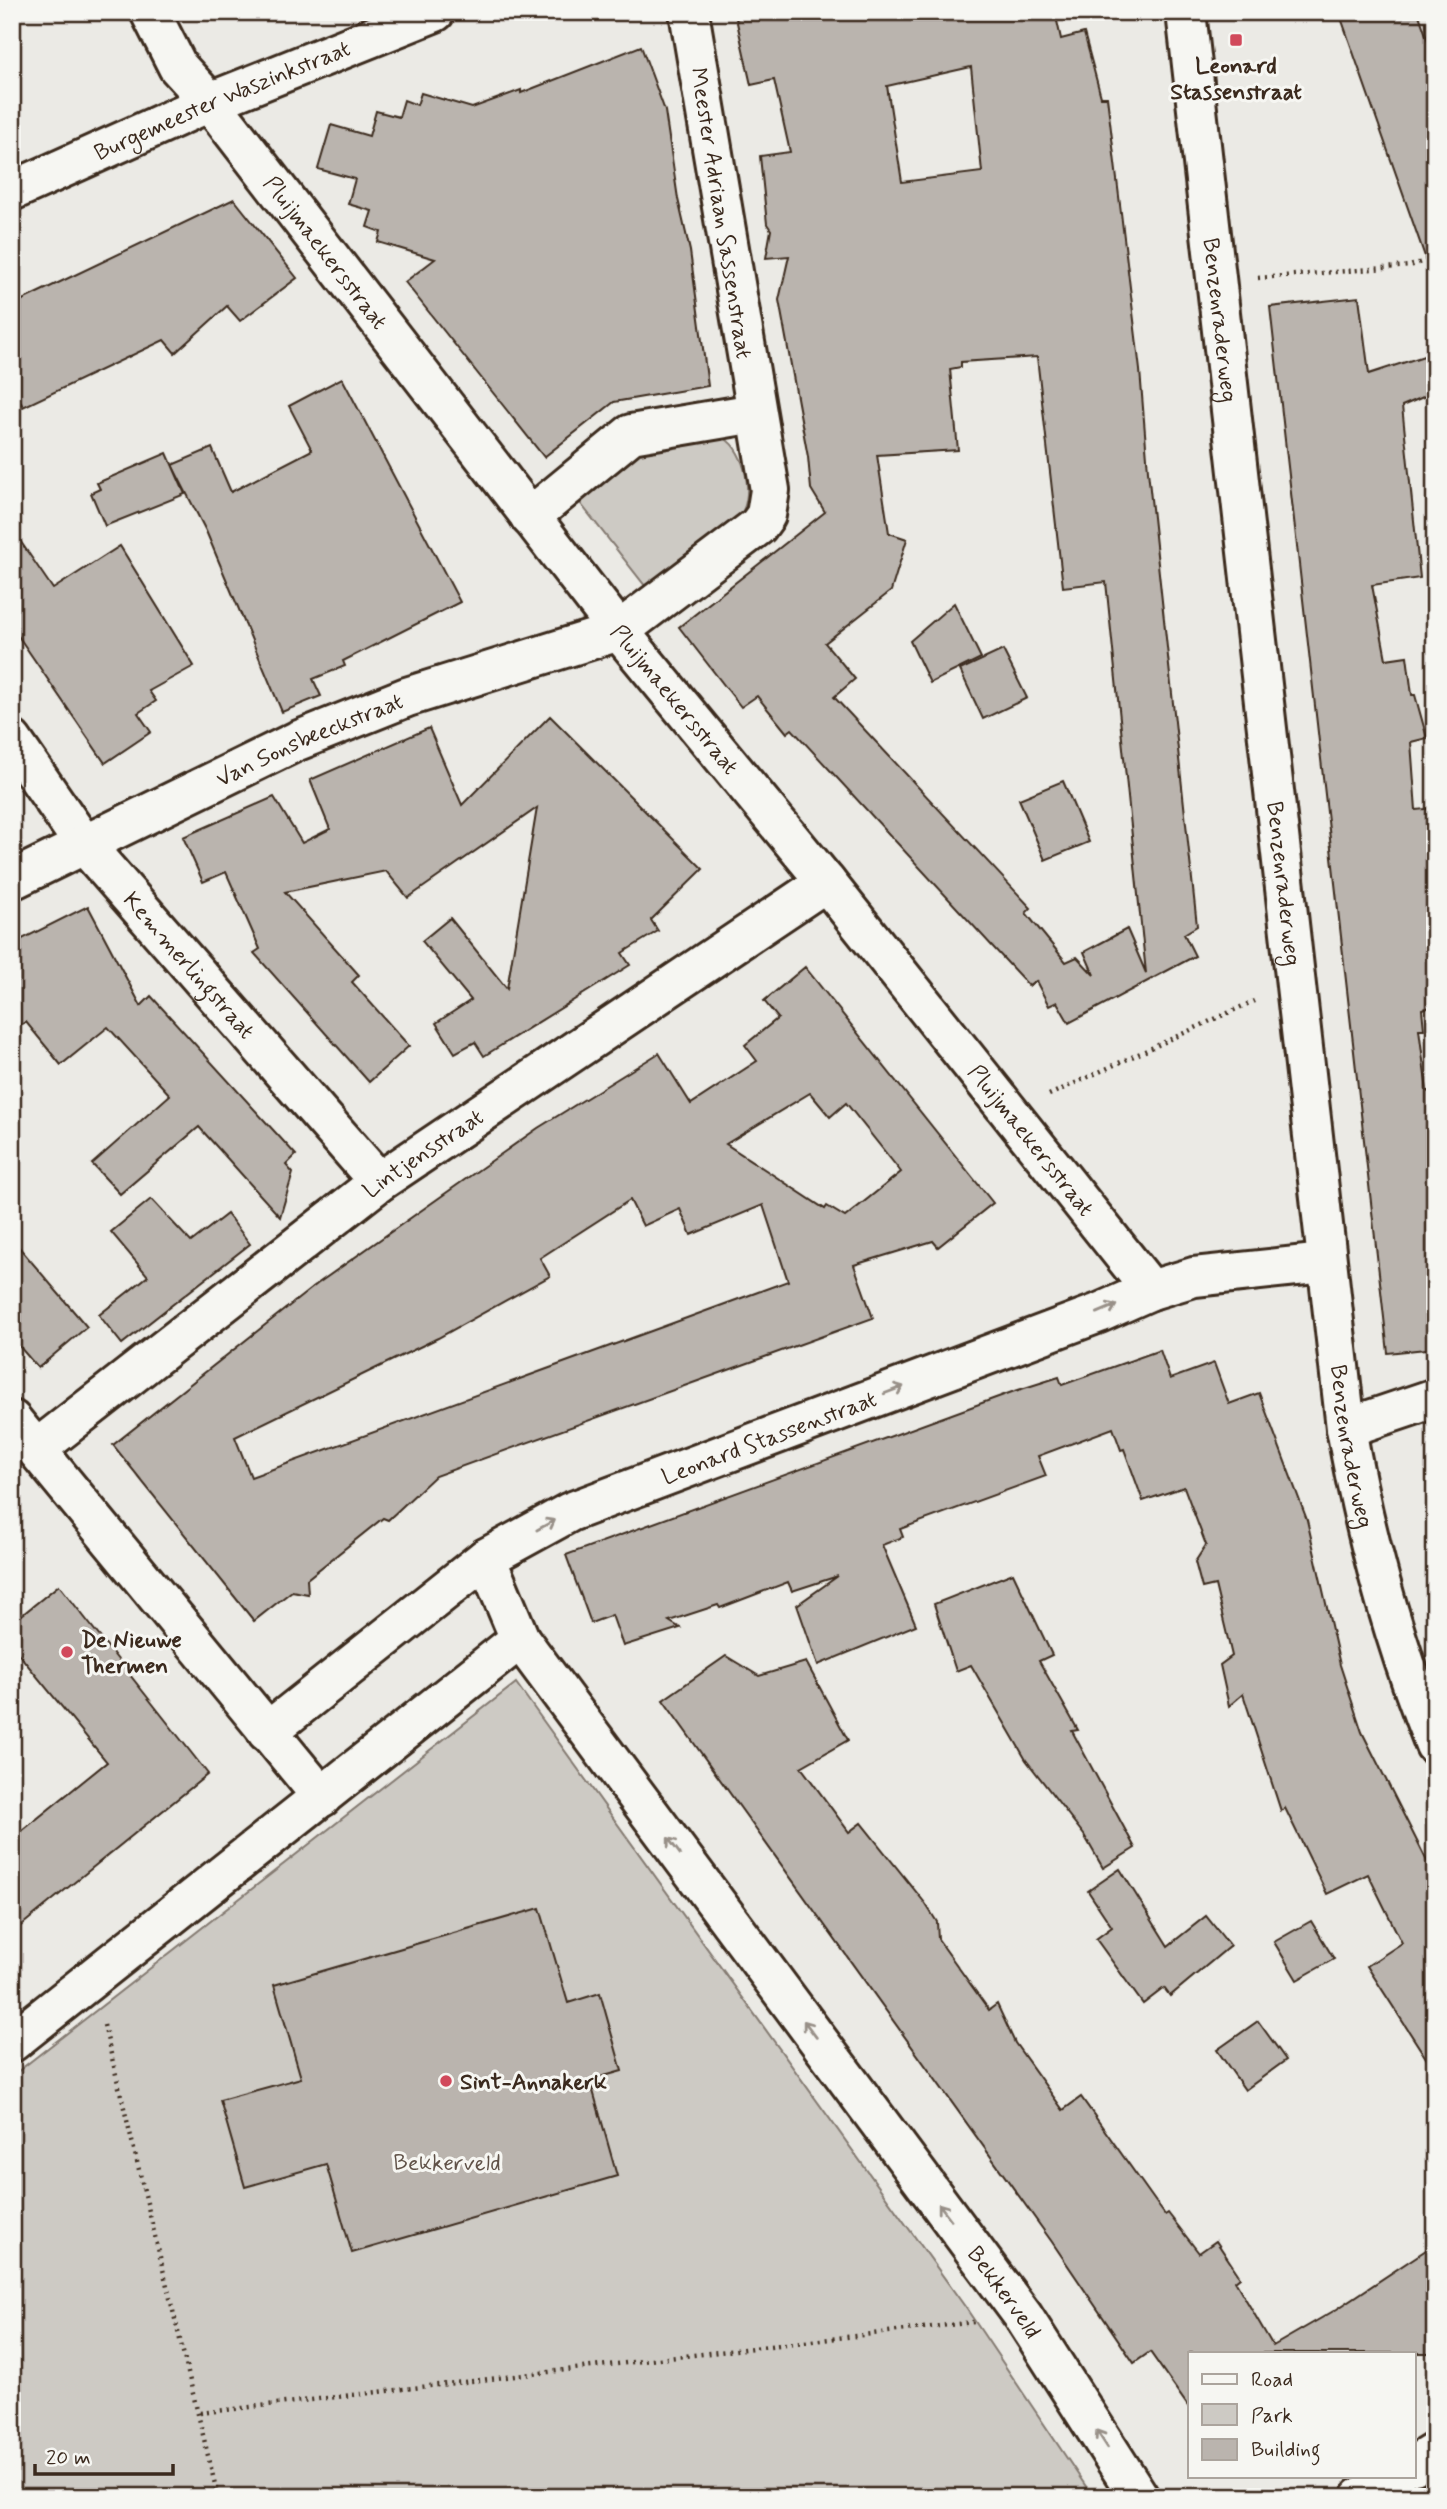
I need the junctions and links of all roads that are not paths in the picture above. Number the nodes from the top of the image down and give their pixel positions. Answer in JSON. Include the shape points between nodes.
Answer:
{"nodes":[{"id":1,"x":150,"y":12,"type":"edge"},
{"id":2,"x":689,"y":12,"type":"edge"},
{"id":3,"x":1185,"y":12,"type":"edge"},
{"id":4,"x":430,"y":13,"type":"edge"},
{"id":5,"x":210,"y":102,"type":"junction"},
{"id":6,"x":12,"y":191,"type":"edge"},
{"id":7,"x":755,"y":413,"type":"junction"},
{"id":8,"x":530,"y":517,"type":"junction"},
{"id":9,"x":619,"y":631,"type":"junction"},
{"id":10,"x":12,"y":740,"type":"edge"},
{"id":11,"x":83,"y":843,"type":"junction"},
{"id":12,"x":12,"y":880,"type":"edge"},
{"id":13,"x":826,"y":882,"type":"junction"},
{"id":14,"x":379,"y":1182,"type":"junction"},
{"id":15,"x":1325,"y":1263,"type":"junction"},
{"id":16,"x":1151,"y":1290,"type":"junction"},
{"id":17,"x":1435,"y":1398,"type":"edge"},
{"id":18,"x":1346,"y":1429,"type":"junction"},
{"id":19,"x":21,"y":1436,"type":"edge"},
{"id":20,"x":486,"y":1558,"type":"junction"},
{"id":21,"x":520,"y":1639,"type":"junction"},
{"id":22,"x":267,"y":1732,"type":"junction"},
{"id":23,"x":1435,"y":1745,"type":"edge"},
{"id":24,"x":322,"y":1797,"type":"junction"},
{"id":25,"x":12,"y":2042,"type":"edge"},
{"id":26,"x":1435,"y":2452,"type":"edge"},
{"id":27,"x":1416,"y":2464,"type":"edge"},
{"id":28,"x":1393,"y":2478,"type":"edge"},
{"id":29,"x":1139,"y":2497,"type":"edge"},
{"id":30,"x":1362,"y":2497,"type":"edge"}],
"edges":[{"from":1,"to":5,"type":"street","name":"Pluijmaekersstraat","via":[[178,67]]},
{"from":2,"to":7,"type":"street","name":"Meester Adriaan Sassenstraat"},
{"from":3,"to":15,"type":"street","name":"Benzenraderweg"},
{"from":4,"to":5,"type":"street","name":"Burgemeester Waszinkstraat"},
{"from":5,"to":6,"type":"street","name":"Burgemeester Waszinkstraat"},
{"from":5,"to":8,"type":"street","name":"Pluijmaekersstraat"},
{"from":7,"to":8,"type":"street","via":[[631,434]]},
{"from":7,"to":9,"type":"street","name":"Meester Adriaan Sassenstraat","via":[[770,490],[766,515],[758,526]]},
{"from":8,"to":9,"type":"street","name":"Pluijmaekersstraat"},
{"from":9,"to":11,"type":"street","name":"Van Sonsbeeckstraat","via":[[407,697],[298,741]]},
{"from":9,"to":13,"type":"street","name":"Pluijmaekersstraat"},
{"from":10,"to":11,"type":"street","name":"Kemmerlingstraat"},
{"from":11,"to":12,"type":"street","name":"Van Sonsbeeckstraat"},
{"from":11,"to":14,"type":"street","name":"Kemmerlingstraat"},
{"from":13,"to":14,"type":"street","name":"Lintjensstraat"},
{"from":13,"to":16,"type":"street","name":"Pluijmaekersstraat"},
{"from":14,"to":19,"type":"street","name":"Lintjensstraat"},
{"from":15,"to":16,"type":"street","name":"Leonard Stassenstraat","via":[[1195,1277]]},
{"from":15,"to":18,"type":"street","name":"Benzenraderweg"},
{"from":20,"to":16,"type":"street","name":"Leonard Stassenstraat","one_way":true,"via":[[570,1512]]},
{"from":17,"to":18,"type":"street"},
{"from":18,"to":23,"type":"street","name":"Benzenraderweg","via":[[1374,1559]]},
{"from":19,"to":22,"type":"street"},
{"from":20,"to":21,"type":"street","name":"Bekkerveld"},
{"from":20,"to":22,"type":"street","name":"Leonard Stassenstraat"},
{"from":21,"to":24,"type":"street"},
{"from":29,"to":21,"type":"street","name":"Bekkerveld","one_way":true,"via":[[1023,2316]]},
{"from":22,"to":24,"type":"street"},
{"from":24,"to":25,"type":"street"},
{"from":26,"to":27,"type":"street"},
{"from":28,"to":30,"type":"street"}]}
